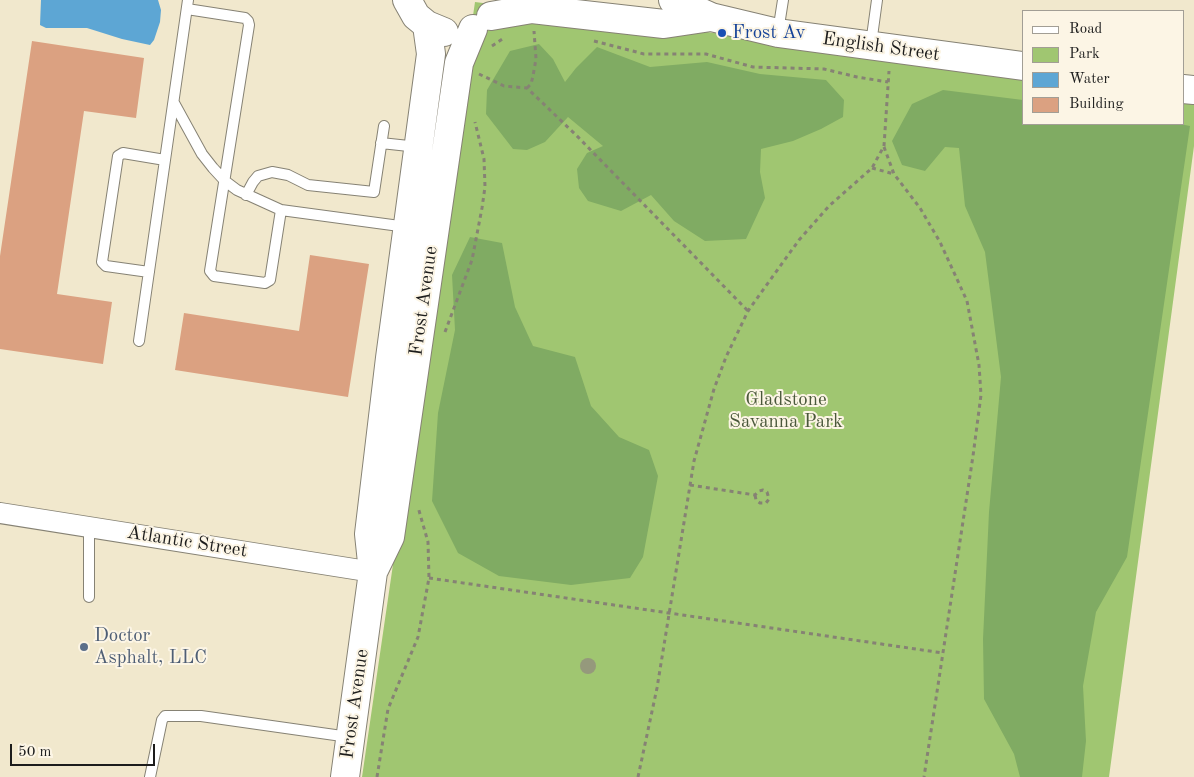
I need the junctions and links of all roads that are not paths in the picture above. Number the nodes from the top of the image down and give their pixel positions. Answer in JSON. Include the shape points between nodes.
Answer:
{"nodes":[{"id":1,"x":783,"y":0,"type":"edge"},
{"id":2,"x":877,"y":0,"type":"edge"},
{"id":3,"x":406,"y":2,"type":"edge"},
{"id":4,"x":187,"y":5,"type":"edge"},
{"id":5,"x":691,"y":6,"type":"edge"},
{"id":6,"x":488,"y":15,"type":"edge"},
{"id":7,"x":427,"y":25,"type":"junction"},
{"id":8,"x":778,"y":33,"type":"junction"},
{"id":9,"x":881,"y":47,"type":"junction"},
{"id":10,"x":1022,"y":66,"type":"edge"},
{"id":11,"x":174,"y":103,"type":"junction"},
{"id":12,"x":384,"y":126,"type":"dead end"},
{"id":13,"x":381,"y":143,"type":"junction"},
{"id":14,"x":418,"y":147,"type":"junction"},
{"id":15,"x":165,"y":160,"type":"junction"},
{"id":16,"x":225,"y":181,"type":"junction"},
{"id":17,"x":246,"y":195,"type":"junction"},
{"id":18,"x":281,"y":210,"type":"junction"},
{"id":19,"x":408,"y":227,"type":"junction"},
{"id":20,"x":149,"y":272,"type":"junction"},
{"id":21,"x":139,"y":341,"type":"dead end"},
{"id":22,"x":0,"y":513,"type":"edge"},
{"id":23,"x":89,"y":527,"type":"junction"},
{"id":24,"x":373,"y":572,"type":"junction"},
{"id":25,"x":89,"y":597,"type":"dead end"},
{"id":26,"x":350,"y":738,"type":"junction"},
{"id":27,"x":150,"y":777,"type":"edge"},
{"id":28,"x":345,"y":777,"type":"edge"}],
"edges":[{"from":1,"to":8,"type":"lane"},
{"from":2,"to":9,"type":"lane"},
{"from":3,"to":7,"type":"street"},
{"from":4,"to":11,"type":"lane"},
{"from":4,"to":16,"type":"lane","via":[[245,18],[249,25]]},
{"from":5,"to":6,"type":"street","name":"English Street","via":[[664,24],[532,9]]},
{"from":5,"to":8,"type":"street","name":"English Street"},
{"from":6,"to":7,"type":"street","name":"English Street","via":[[457,32]]},
{"from":6,"to":24,"type":"street","name":"Frost Avenue","via":[[458,63],[390,537]]},
{"from":7,"to":14,"type":"street","name":"Frost Avenue","via":[[431,54]]},
{"from":8,"to":9,"type":"street","name":"English Street"},
{"from":9,"to":10,"type":"street","name":"English Street"},
{"from":11,"to":15,"type":"lane"},
{"from":11,"to":16,"type":"lane","via":[[202,154]]},
{"from":12,"to":13,"type":"lane"},
{"from":13,"to":14,"type":"lane"},
{"from":13,"to":17,"type":"lane","via":[[374,192],[308,185],[288,175],[272,172],[258,176]]},
{"from":14,"to":19,"type":"street","name":"Frost Avenue"},
{"from":15,"to":20,"type":"lane"},
{"from":15,"to":20,"type":"lane","via":[[123,153],[118,156],[102,262],[106,266]]},
{"from":16,"to":17,"type":"lane"},
{"from":16,"to":18,"type":"lane","via":[[210,271],[214,276],[265,283],[270,280]]},
{"from":17,"to":18,"type":"lane"},
{"from":18,"to":19,"type":"lane"},
{"from":19,"to":24,"type":"street","name":"Frost Avenue","via":[[369,534]]},
{"from":20,"to":21,"type":"lane"},
{"from":22,"to":23,"type":"street","name":"Atlantic Street"},
{"from":23,"to":24,"type":"street","name":"Atlantic Street"},
{"from":23,"to":25,"type":"lane"},
{"from":24,"to":26,"type":"street","name":"Frost Avenue"},
{"from":26,"to":27,"type":"lane","via":[[201,716],[165,716]]},
{"from":26,"to":28,"type":"street","name":"Frost Avenue"}]}
